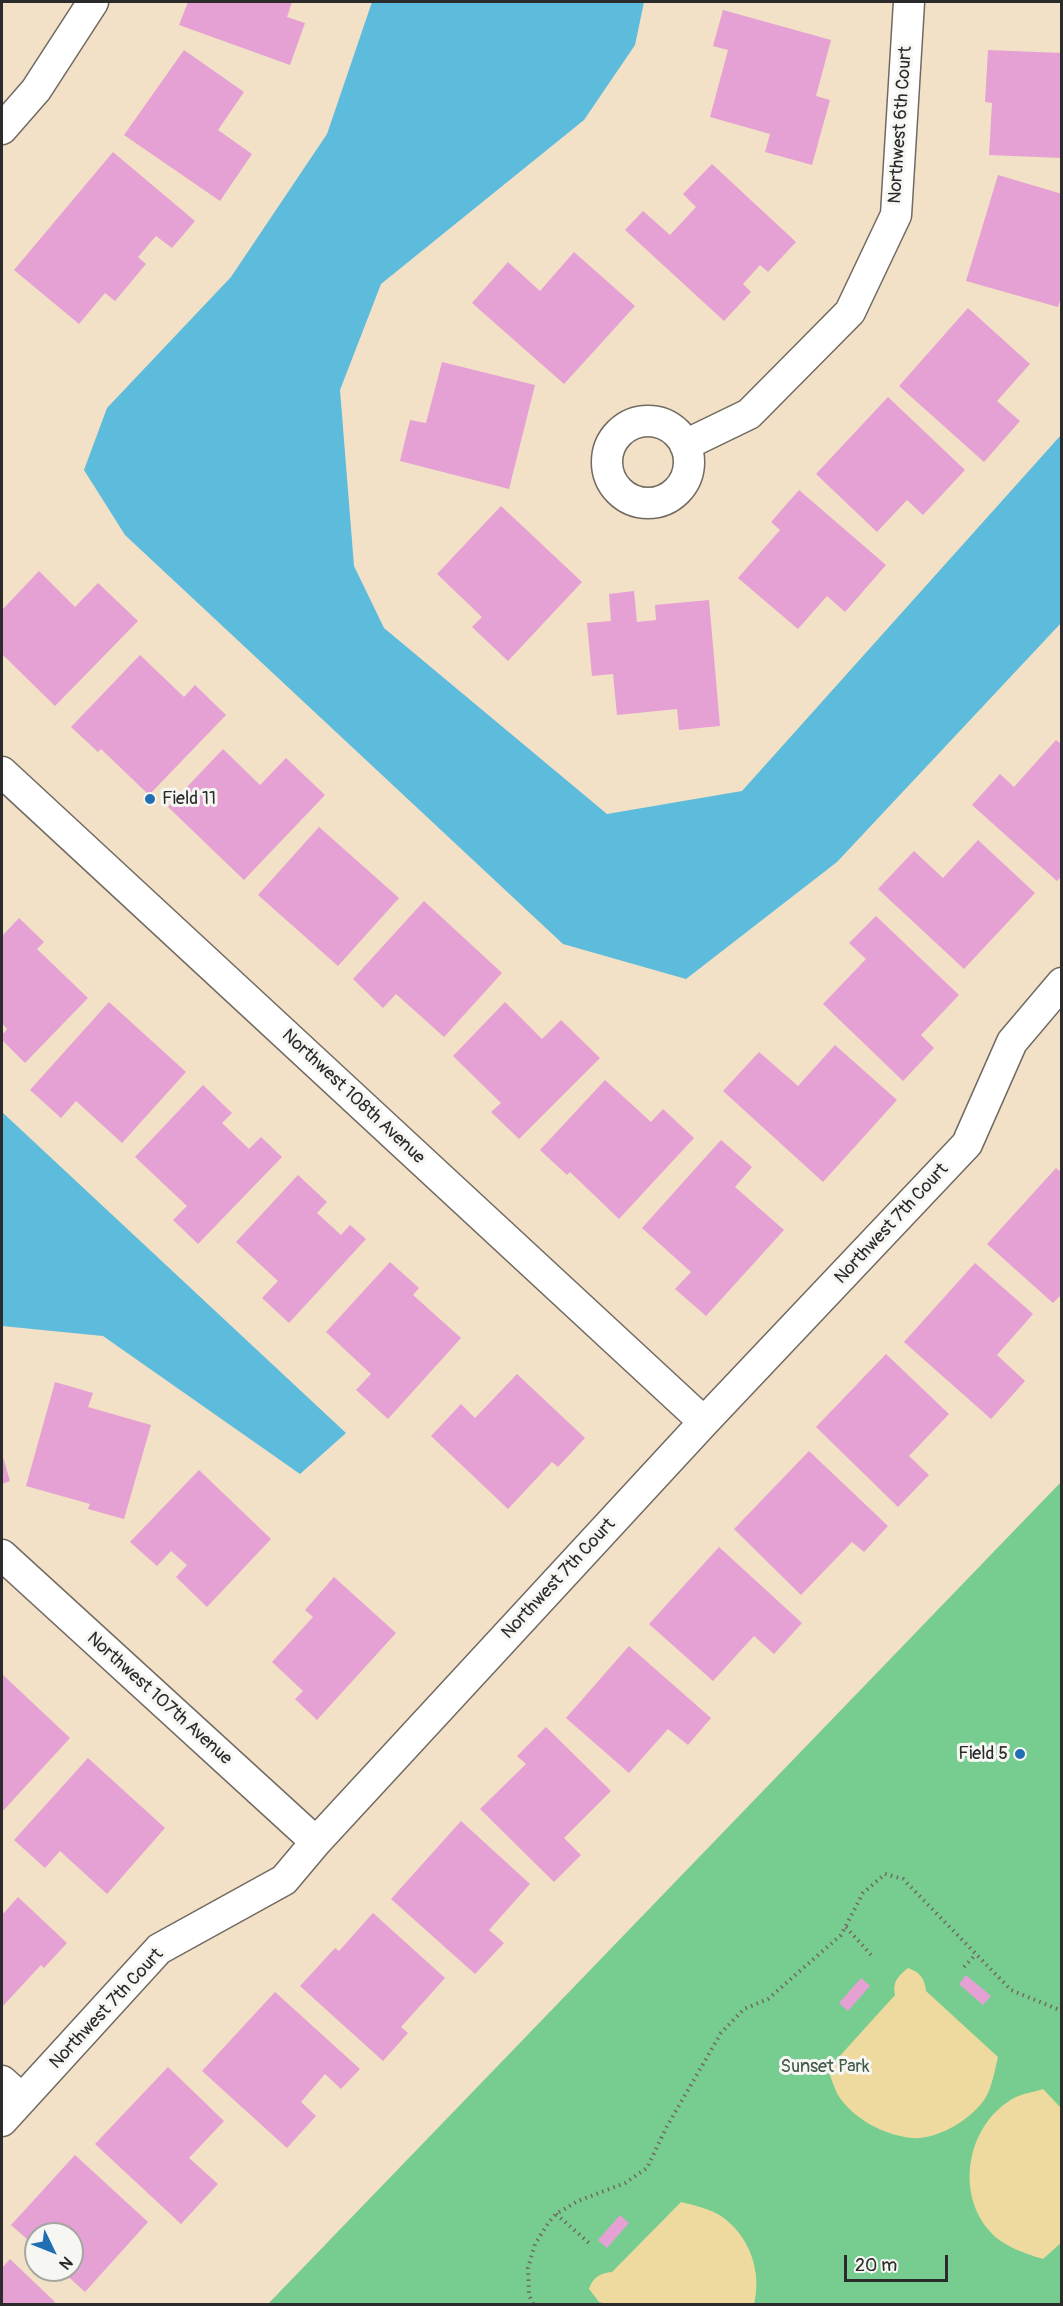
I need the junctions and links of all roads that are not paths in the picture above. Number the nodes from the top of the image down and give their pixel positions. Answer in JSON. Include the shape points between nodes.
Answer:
{"nodes":[{"id":1,"x":93,"y":2,"type":"edge"},
{"id":2,"x":909,"y":2,"type":"edge"},
{"id":3,"x":2,"y":129,"type":"edge"},
{"id":4,"x":685,"y":445,"type":"dead end"},
{"id":5,"x":2,"y":772,"type":"edge"},
{"id":6,"x":1062,"y":983,"type":"edge"},
{"id":7,"x":704,"y":1422,"type":"junction"},
{"id":8,"x":2,"y":1555,"type":"edge"},
{"id":9,"x":316,"y":1842,"type":"junction"},
{"id":10,"x":12,"y":2090,"type":"edge"},
{"id":11,"x":2,"y":2121,"type":"edge"}],
"edges":[{"from":1,"to":3,"type":"street","via":[[36,90]]},
{"from":2,"to":4,"type":"street","name":"Northwest 6th Court","via":[[896,215],[850,312],[749,414]]},
{"from":5,"to":7,"type":"street","name":"Northwest 108th Avenue"},
{"from":6,"to":7,"type":"street","name":"Northwest 7th Court","via":[[1012,1042],[967,1144]]},
{"from":7,"to":9,"type":"street","name":"Northwest 7th Court"},
{"from":8,"to":9,"type":"street","name":"Northwest 107th Avenue"},
{"from":9,"to":10,"type":"street","name":"Northwest 7th Court","via":[[284,1880],[159,1949]]},
{"from":10,"to":11,"type":"street","name":"Northwest 7th Court"}]}
